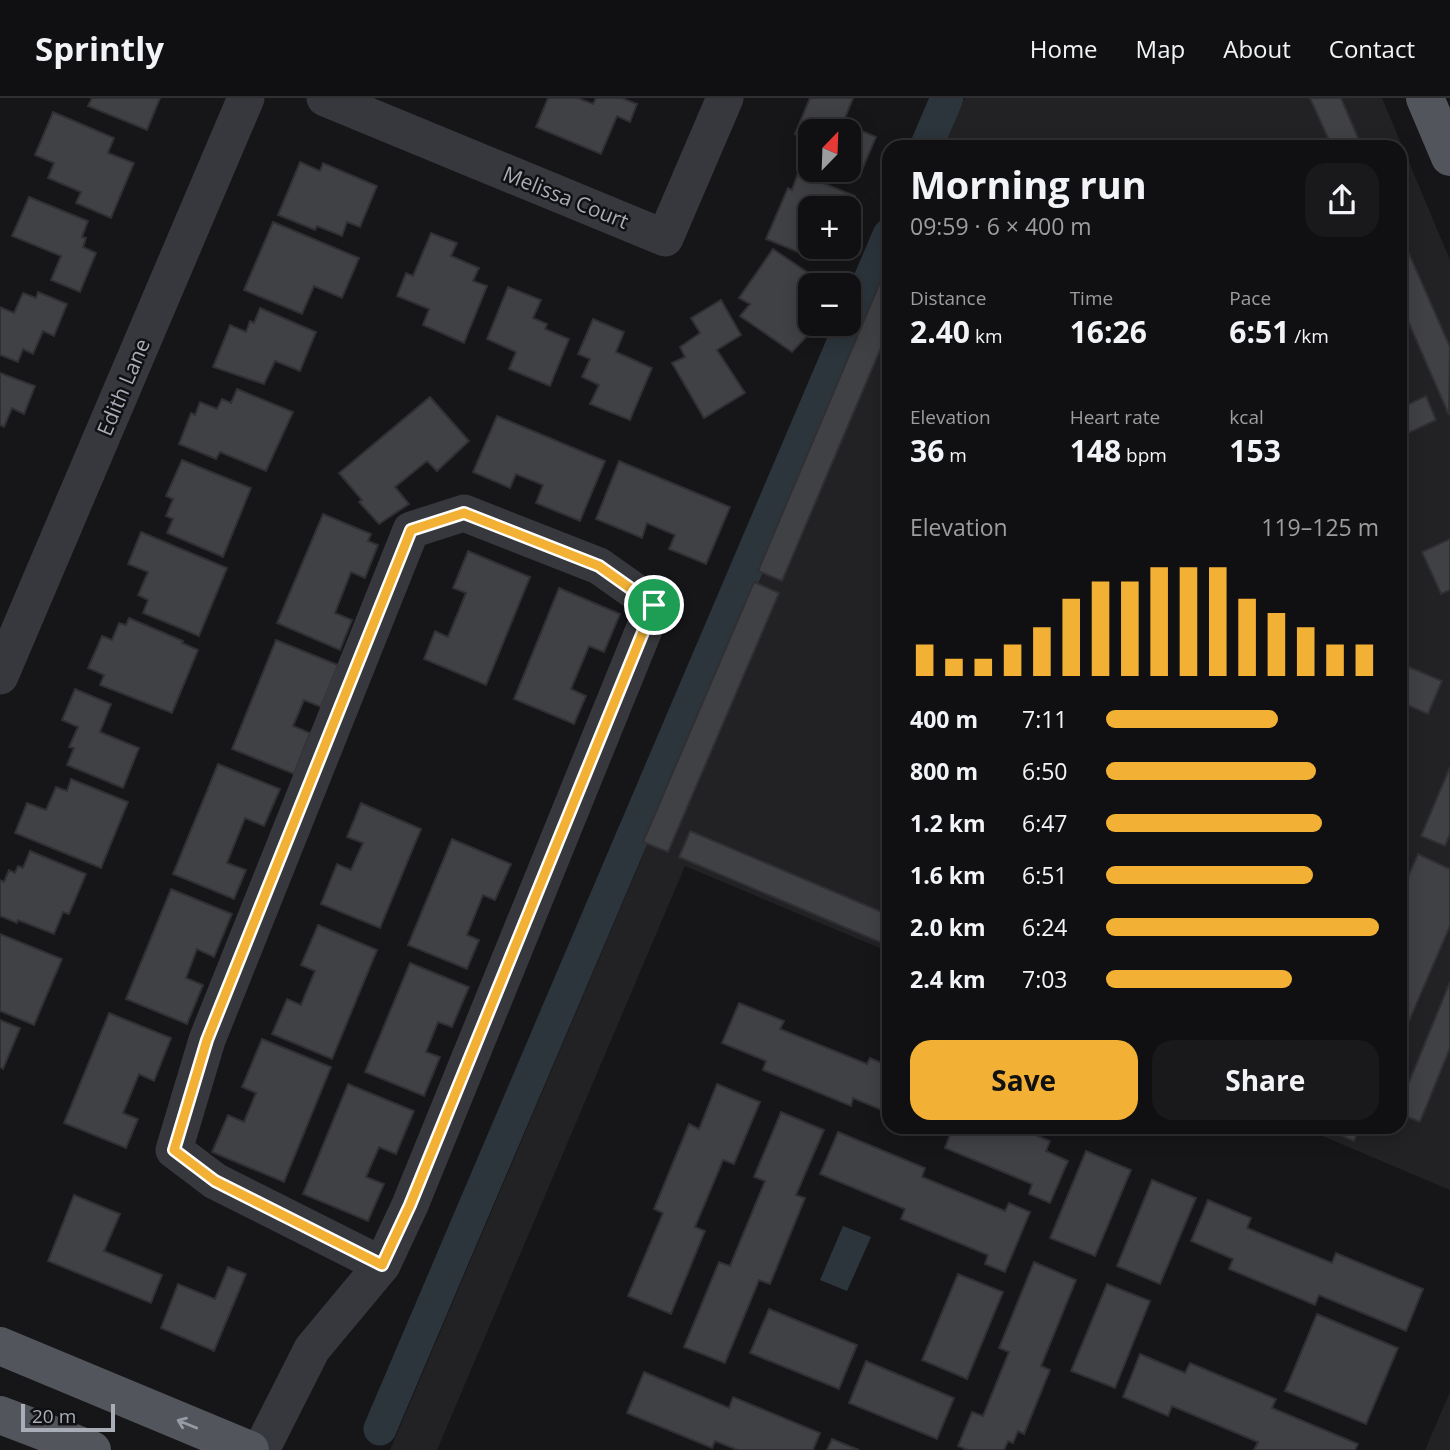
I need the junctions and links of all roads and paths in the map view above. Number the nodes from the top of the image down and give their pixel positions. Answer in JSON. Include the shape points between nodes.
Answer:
{"nodes":[{"id":1,"x":246,"y":98,"type":"edge"},
{"id":2,"x":325,"y":98,"type":"edge"},
{"id":3,"x":725,"y":98,"type":"edge"},
{"id":4,"x":1425,"y":98,"type":"edge"},
{"id":5,"x":1450,"y":157,"type":"edge"},
{"id":6,"x":0,"y":676,"type":"edge"},
{"id":7,"x":382,"y":1265,"type":"junction"},
{"id":8,"x":3,"y":1354,"type":"edge"},
{"id":9,"x":0,"y":1415,"type":"edge"},
{"id":10,"x":92,"y":1450,"type":"edge"},
{"id":11,"x":250,"y":1450,"type":"edge"},
{"id":12,"x":261,"y":1450,"type":"edge"}],
"edges":[{"from":1,"to":6,"type":"street","name":"Edith Lane"},
{"from":2,"to":3,"type":"street","name":"Melissa Court","via":[[666,238]]},
{"from":4,"to":5,"type":"main road"},
{"from":7,"to":7,"type":"street","via":[[215,1181],[174,1150],[207,1040],[411,530],[464,513],[599,566],[654,605]]},
{"from":7,"to":12,"type":"street","via":[[312,1349]]},
{"from":11,"to":8,"type":"main road","one_way":true},
{"from":9,"to":10,"type":"main road"}]}
